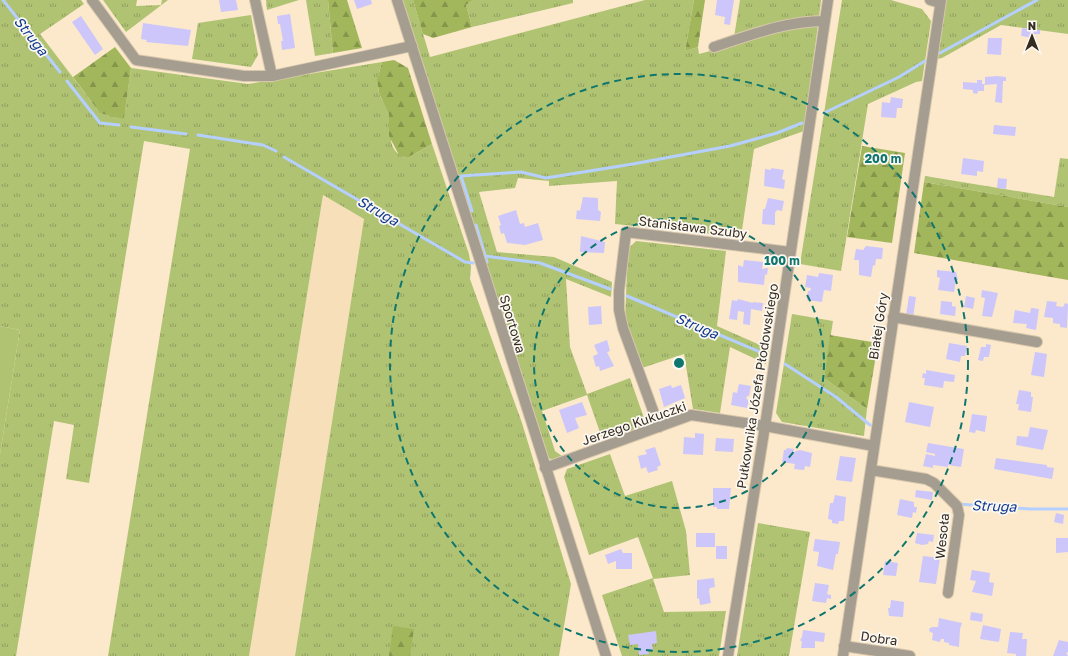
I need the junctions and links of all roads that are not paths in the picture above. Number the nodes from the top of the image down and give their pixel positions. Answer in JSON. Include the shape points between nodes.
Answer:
{"nodes":[{"id":1,"x":92,"y":0,"type":"edge"},
{"id":2,"x":255,"y":0,"type":"edge"},
{"id":3,"x":397,"y":0,"type":"edge"},
{"id":4,"x":828,"y":0,"type":"edge"},
{"id":5,"x":937,"y":1,"type":"edge"},
{"id":6,"x":824,"y":21,"type":"junction"},
{"id":7,"x":412,"y":46,"type":"junction"},
{"id":8,"x":714,"y":46,"type":"dead end"},
{"id":9,"x":272,"y":76,"type":"junction"},
{"id":10,"x":790,"y":252,"type":"junction"},
{"id":11,"x":893,"y":317,"type":"junction"},
{"id":12,"x":1037,"y":342,"type":"dead end"},
{"id":13,"x":765,"y":426,"type":"junction"},
{"id":14,"x":659,"y":427,"type":"junction"},
{"id":15,"x":874,"y":446,"type":"junction"},
{"id":16,"x":545,"y":468,"type":"junction"},
{"id":17,"x":871,"y":470,"type":"junction"},
{"id":18,"x":948,"y":593,"type":"dead end"},
{"id":19,"x":843,"y":651,"type":"edge"},
{"id":20,"x":606,"y":656,"type":"edge"},
{"id":21,"x":728,"y":656,"type":"edge"},
{"id":22,"x":910,"y":656,"type":"edge"}],
"edges":[{"from":1,"to":9,"type":"street","via":[[136,60],[244,76]]},
{"from":2,"to":9,"type":"street"},
{"from":3,"to":7,"type":"street","name":"Sportowa"},
{"from":4,"to":6,"type":"street","name":"Pułkownika Józefa Płodowskiego"},
{"from":5,"to":11,"type":"street","name":"Białej Góry"},
{"from":6,"to":8,"type":"street","via":[[809,21]]},
{"from":6,"to":10,"type":"street","name":"Pułkownika Józefa Płodowskiego"},
{"from":7,"to":9,"type":"street"},
{"from":7,"to":16,"type":"street","name":"Sportowa"},
{"from":10,"to":13,"type":"street","name":"Pułkownika Józefa Płodowskiego"},
{"from":10,"to":14,"type":"street","name":"Stanisława Szuby","via":[[626,232],[619,291],[622,328]]},
{"from":11,"to":12,"type":"street"},
{"from":11,"to":15,"type":"street","name":"Białej Góry"},
{"from":13,"to":14,"type":"street","name":"Jerzego Kukuczki","via":[[691,415]]},
{"from":13,"to":15,"type":"street","name":"Jerzego Kukuczki"},
{"from":13,"to":21,"type":"street","name":"Pułkownika Józefa Płodowskiego"},
{"from":14,"to":16,"type":"street","name":"Jerzego Kukuczki"},
{"from":15,"to":17,"type":"street","name":"Białej Góry"},
{"from":16,"to":20,"type":"street","name":"Sportowa"},
{"from":17,"to":18,"type":"street","name":"Wesoła","via":[[926,479],[938,486],[957,506],[959,515]]},
{"from":17,"to":19,"type":"street","name":"Białej Góry"},
{"from":19,"to":22,"type":"street","name":"Dobra"}]}
